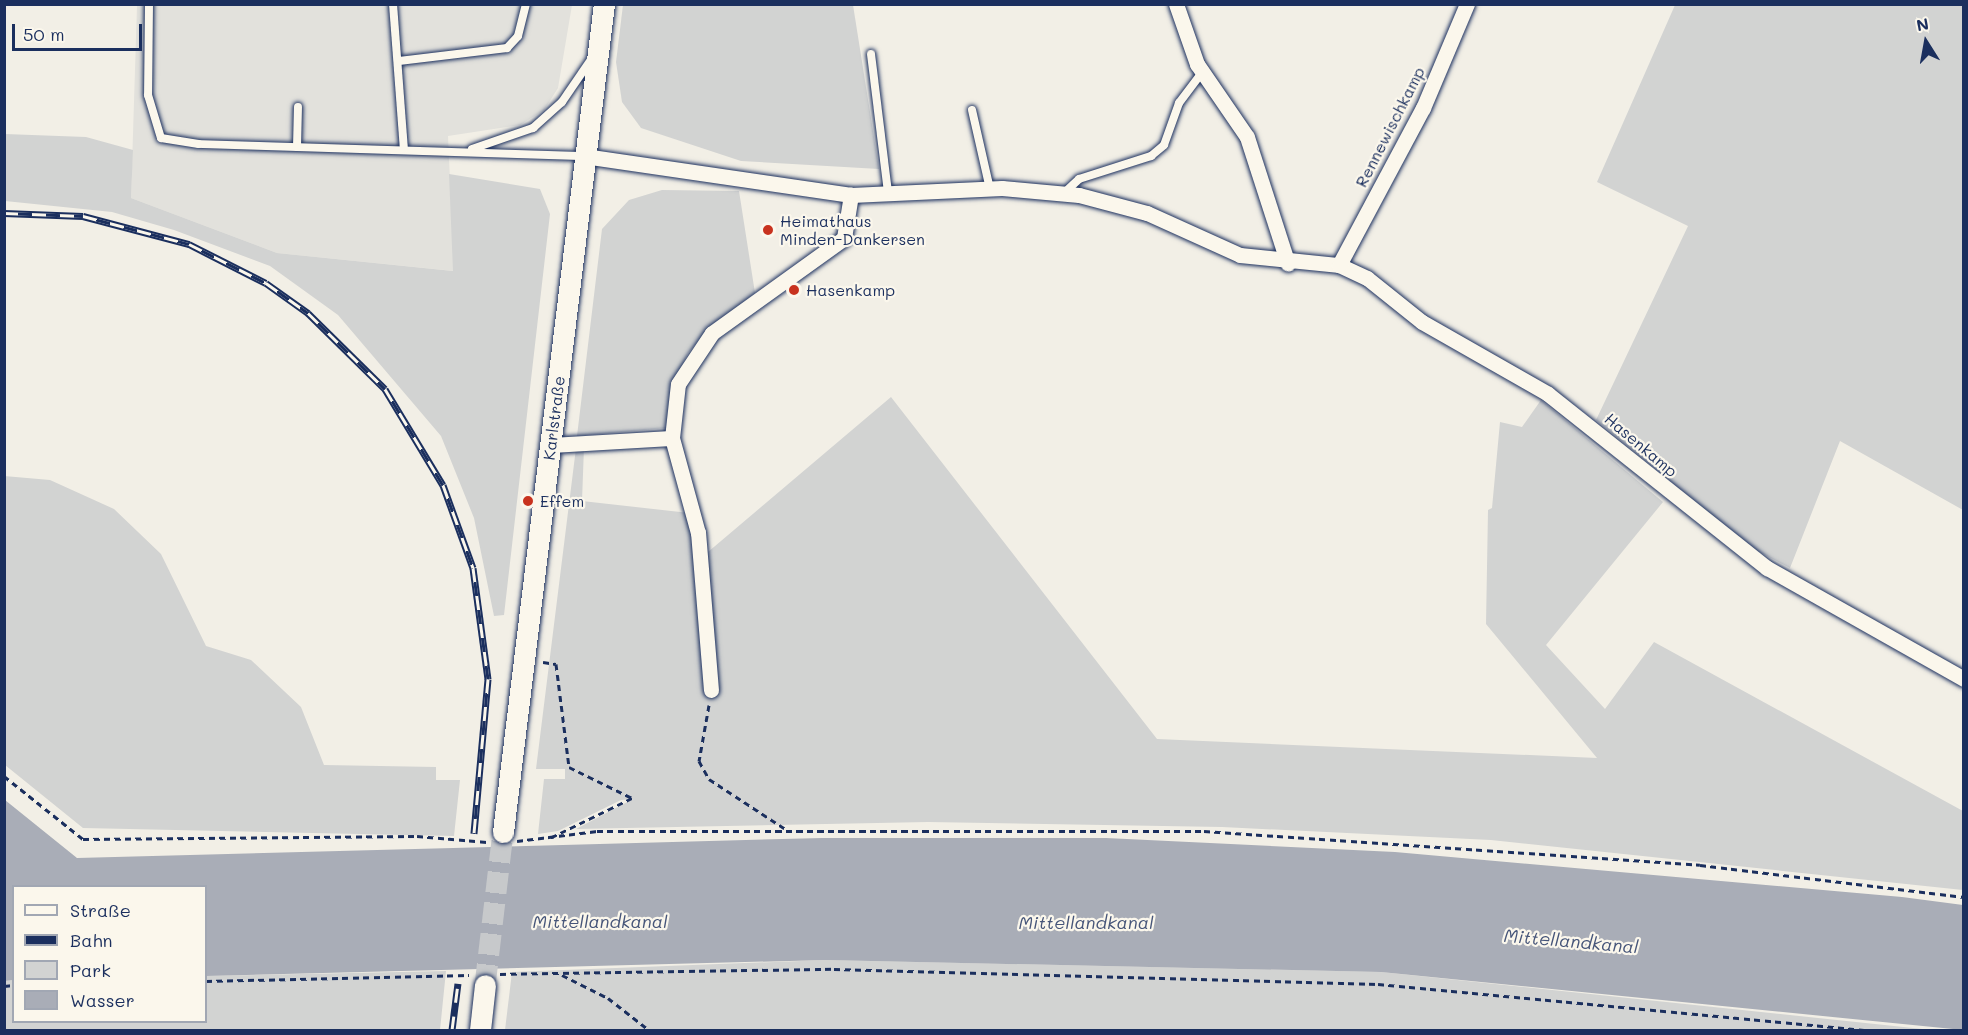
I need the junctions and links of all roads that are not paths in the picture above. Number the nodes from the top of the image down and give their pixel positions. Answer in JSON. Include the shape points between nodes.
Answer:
{"nodes":[{"id":1,"x":149,"y":4,"type":"edge"},
{"id":2,"x":393,"y":4,"type":"edge"},
{"id":3,"x":526,"y":4,"type":"edge"},
{"id":4,"x":604,"y":4,"type":"edge"},
{"id":5,"x":1176,"y":4,"type":"edge"},
{"id":6,"x":1467,"y":4,"type":"edge"},
{"id":7,"x":598,"y":50,"type":"junction"},
{"id":8,"x":871,"y":54,"type":"dead end"},
{"id":9,"x":399,"y":61,"type":"junction"},
{"id":10,"x":1202,"y":72,"type":"junction"},
{"id":11,"x":298,"y":107,"type":"dead end"},
{"id":12,"x":972,"y":110,"type":"dead end"},
{"id":13,"x":297,"y":147,"type":"junction"},
{"id":14,"x":404,"y":149,"type":"junction"},
{"id":15,"x":465,"y":151,"type":"junction"},
{"id":16,"x":584,"y":156,"type":"junction"},
{"id":17,"x":990,"y":189,"type":"junction"},
{"id":18,"x":888,"y":193,"type":"junction"},
{"id":19,"x":1063,"y":194,"type":"junction"},
{"id":20,"x":851,"y":195,"type":"junction"},
{"id":21,"x":1288,"y":264,"type":"junction"},
{"id":22,"x":1339,"y":265,"type":"junction"},
{"id":23,"x":672,"y":438,"type":"junction"},
{"id":24,"x":550,"y":446,"type":"junction"},
{"id":25,"x":1964,"y":679,"type":"edge"},
{"id":26,"x":711,"y":690,"type":"road end"},
{"id":27,"x":505,"y":838,"type":"tunnel mouth"},
{"id":28,"x":487,"y":978,"type":"tunnel mouth"},
{"id":29,"x":480,"y":1030,"type":"edge"}],
"edges":[{"from":1,"to":13,"type":"lane","via":[[147,95],[161,138]]},
{"from":2,"to":9,"type":"lane"},
{"from":3,"to":9,"type":"lane","via":[[518,36],[507,48]]},
{"from":4,"to":7,"type":"street","name":"Karlstraße"},
{"from":5,"to":10,"type":"street"},
{"from":6,"to":22,"type":"street","name":"Rennewischkamp","via":[[1423,108]]},
{"from":7,"to":15,"type":"lane","via":[[562,102],[534,128]]},
{"from":7,"to":16,"type":"street","name":"Karlstraße"},
{"from":8,"to":18,"type":"lane"},
{"from":9,"to":14,"type":"lane"},
{"from":10,"to":19,"type":"lane","via":[[1179,103],[1164,145],[1151,156],[1078,178]]},
{"from":10,"to":21,"type":"street","via":[[1247,137]]},
{"from":11,"to":13,"type":"lane"},
{"from":12,"to":17,"type":"lane"},
{"from":13,"to":14,"type":"lane"},
{"from":14,"to":15,"type":"lane"},
{"from":15,"to":16,"type":"lane"},
{"from":16,"to":20,"type":"street","name":"Hasenkamp"},
{"from":16,"to":24,"type":"street","name":"Karlstraße"},
{"from":17,"to":18,"type":"street","name":"Hasenkamp"},
{"from":17,"to":19,"type":"street","name":"Hasenkamp"},
{"from":18,"to":20,"type":"street","name":"Hasenkamp"},
{"from":19,"to":21,"type":"street","name":"Hasenkamp","via":[[1147,213],[1239,255]]},
{"from":20,"to":23,"type":"street","via":[[844,238],[737,312],[691,359],[678,384]]},
{"from":21,"to":22,"type":"street","name":"Hasenkamp"},
{"from":22,"to":25,"type":"street","name":"Hasenkamp","via":[[1367,278],[1422,322],[1548,394],[1767,568]]},
{"from":23,"to":24,"type":"street"},
{"from":23,"to":26,"type":"street","via":[[698,533]]},
{"from":24,"to":27,"type":"street","name":"Karlstraße"},
{"from":28,"to":29,"type":"street"}]}
